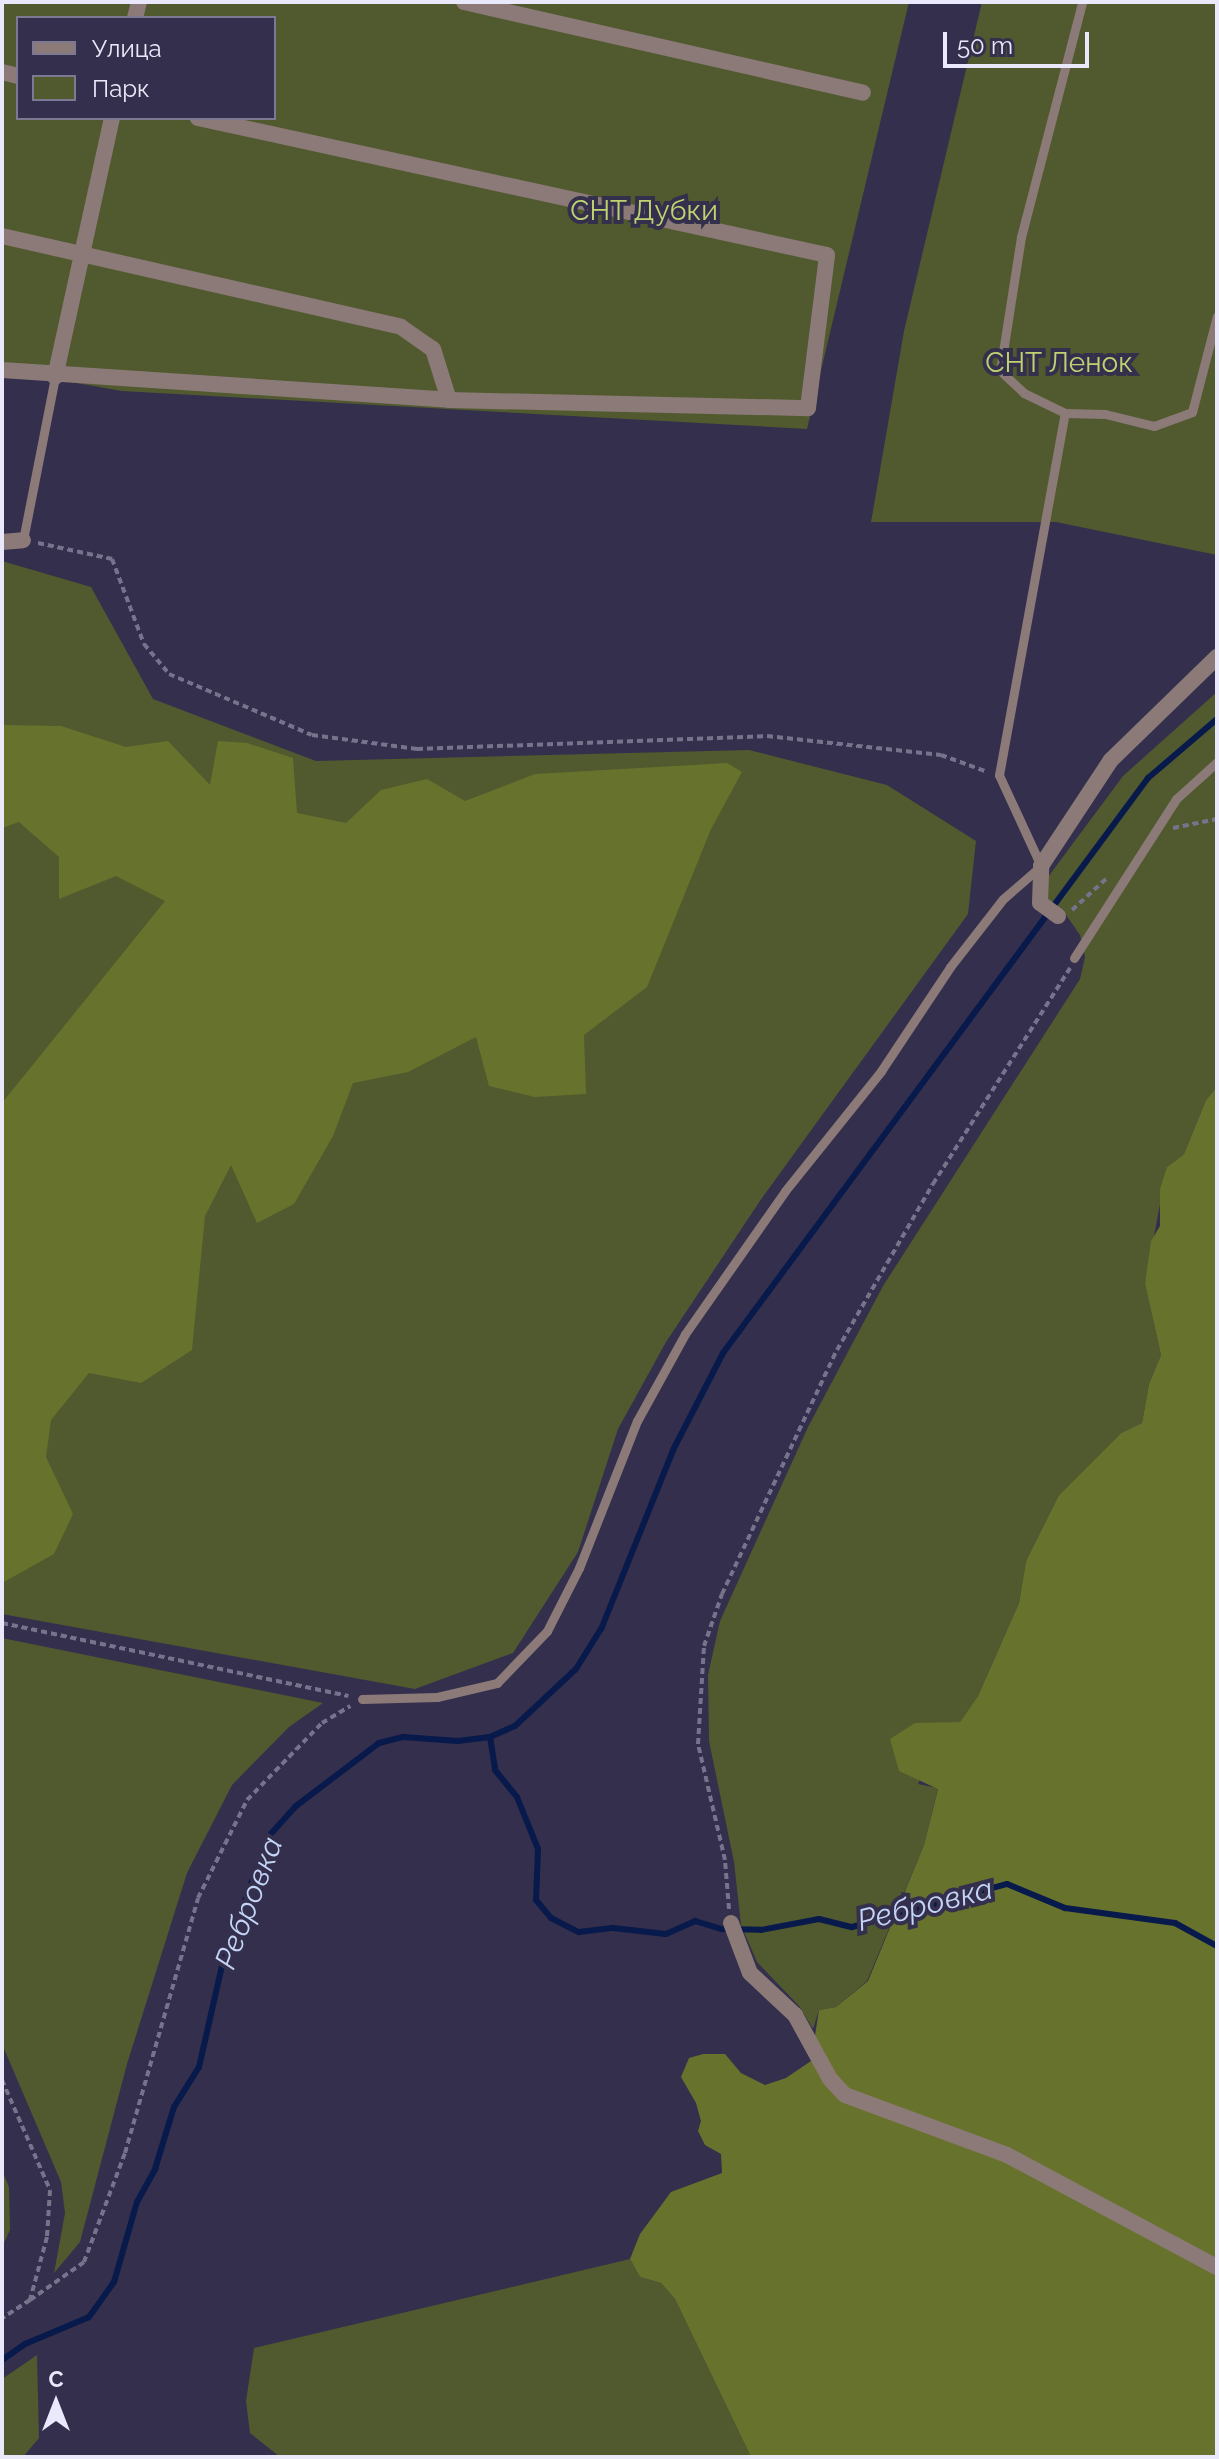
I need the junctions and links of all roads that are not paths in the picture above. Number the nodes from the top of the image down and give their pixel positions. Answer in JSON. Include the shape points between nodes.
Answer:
{"nodes":[{"id":1,"x":464,"y":2,"type":"edge"},
{"id":2,"x":1082,"y":2,"type":"edge"},
{"id":3,"x":863,"y":93,"type":"dead end"},
{"id":4,"x":112,"y":120,"type":"edge"},
{"id":5,"x":207,"y":120,"type":"edge"},
{"id":6,"x":2,"y":236,"type":"edge"},
{"id":7,"x":81,"y":254,"type":"junction"},
{"id":8,"x":1217,"y":316,"type":"edge"},
{"id":9,"x":2,"y":370,"type":"edge"},
{"id":10,"x":55,"y":377,"type":"junction"},
{"id":11,"x":449,"y":400,"type":"junction"},
{"id":12,"x":1065,"y":413,"type":"junction"},
{"id":13,"x":23,"y":540,"type":"joint"},
{"id":14,"x":2,"y":542,"type":"edge"},
{"id":15,"x":1217,"y":657,"type":"edge"},
{"id":16,"x":1217,"y":762,"type":"edge"},
{"id":17,"x":1041,"y":866,"type":"junction"},
{"id":18,"x":1058,"y":916,"type":"dead end"},
{"id":19,"x":1074,"y":958,"type":"road end"},
{"id":20,"x":362,"y":1699,"type":"road end"},
{"id":21,"x":731,"y":1923,"type":"road end"},
{"id":22,"x":1217,"y":2267,"type":"edge"}],
"edges":[{"from":1,"to":3,"type":"street"},
{"from":2,"to":12,"type":"lane","via":[[1021,237],[1000,371],[1024,393]]},
{"from":4,"to":7,"type":"street"},
{"from":5,"to":11,"type":"street","via":[[827,255],[808,408]]},
{"from":6,"to":7,"type":"street"},
{"from":7,"to":10,"type":"street"},
{"from":7,"to":11,"type":"street","via":[[401,327],[433,349]]},
{"from":8,"to":12,"type":"lane","via":[[1192,412],[1154,426],[1105,414]]},
{"from":9,"to":10,"type":"street"},
{"from":10,"to":11,"type":"street"},
{"from":10,"to":13,"type":"lane"},
{"from":12,"to":17,"type":"lane","via":[[999,775]]},
{"from":13,"to":14,"type":"street"},
{"from":15,"to":17,"type":"street","via":[[1111,760]]},
{"from":16,"to":19,"type":"lane","via":[[1176,799]]},
{"from":17,"to":18,"type":"street","via":[[1040,903]]},
{"from":17,"to":20,"type":"lane","via":[[1003,899],[950,967],[881,1071],[785,1191],[685,1334],[637,1421],[579,1568],[547,1631],[497,1683],[437,1697]]},
{"from":21,"to":22,"type":"street","via":[[750,1973],[795,2015],[830,2079],[845,2095],[1007,2155]]}]}
